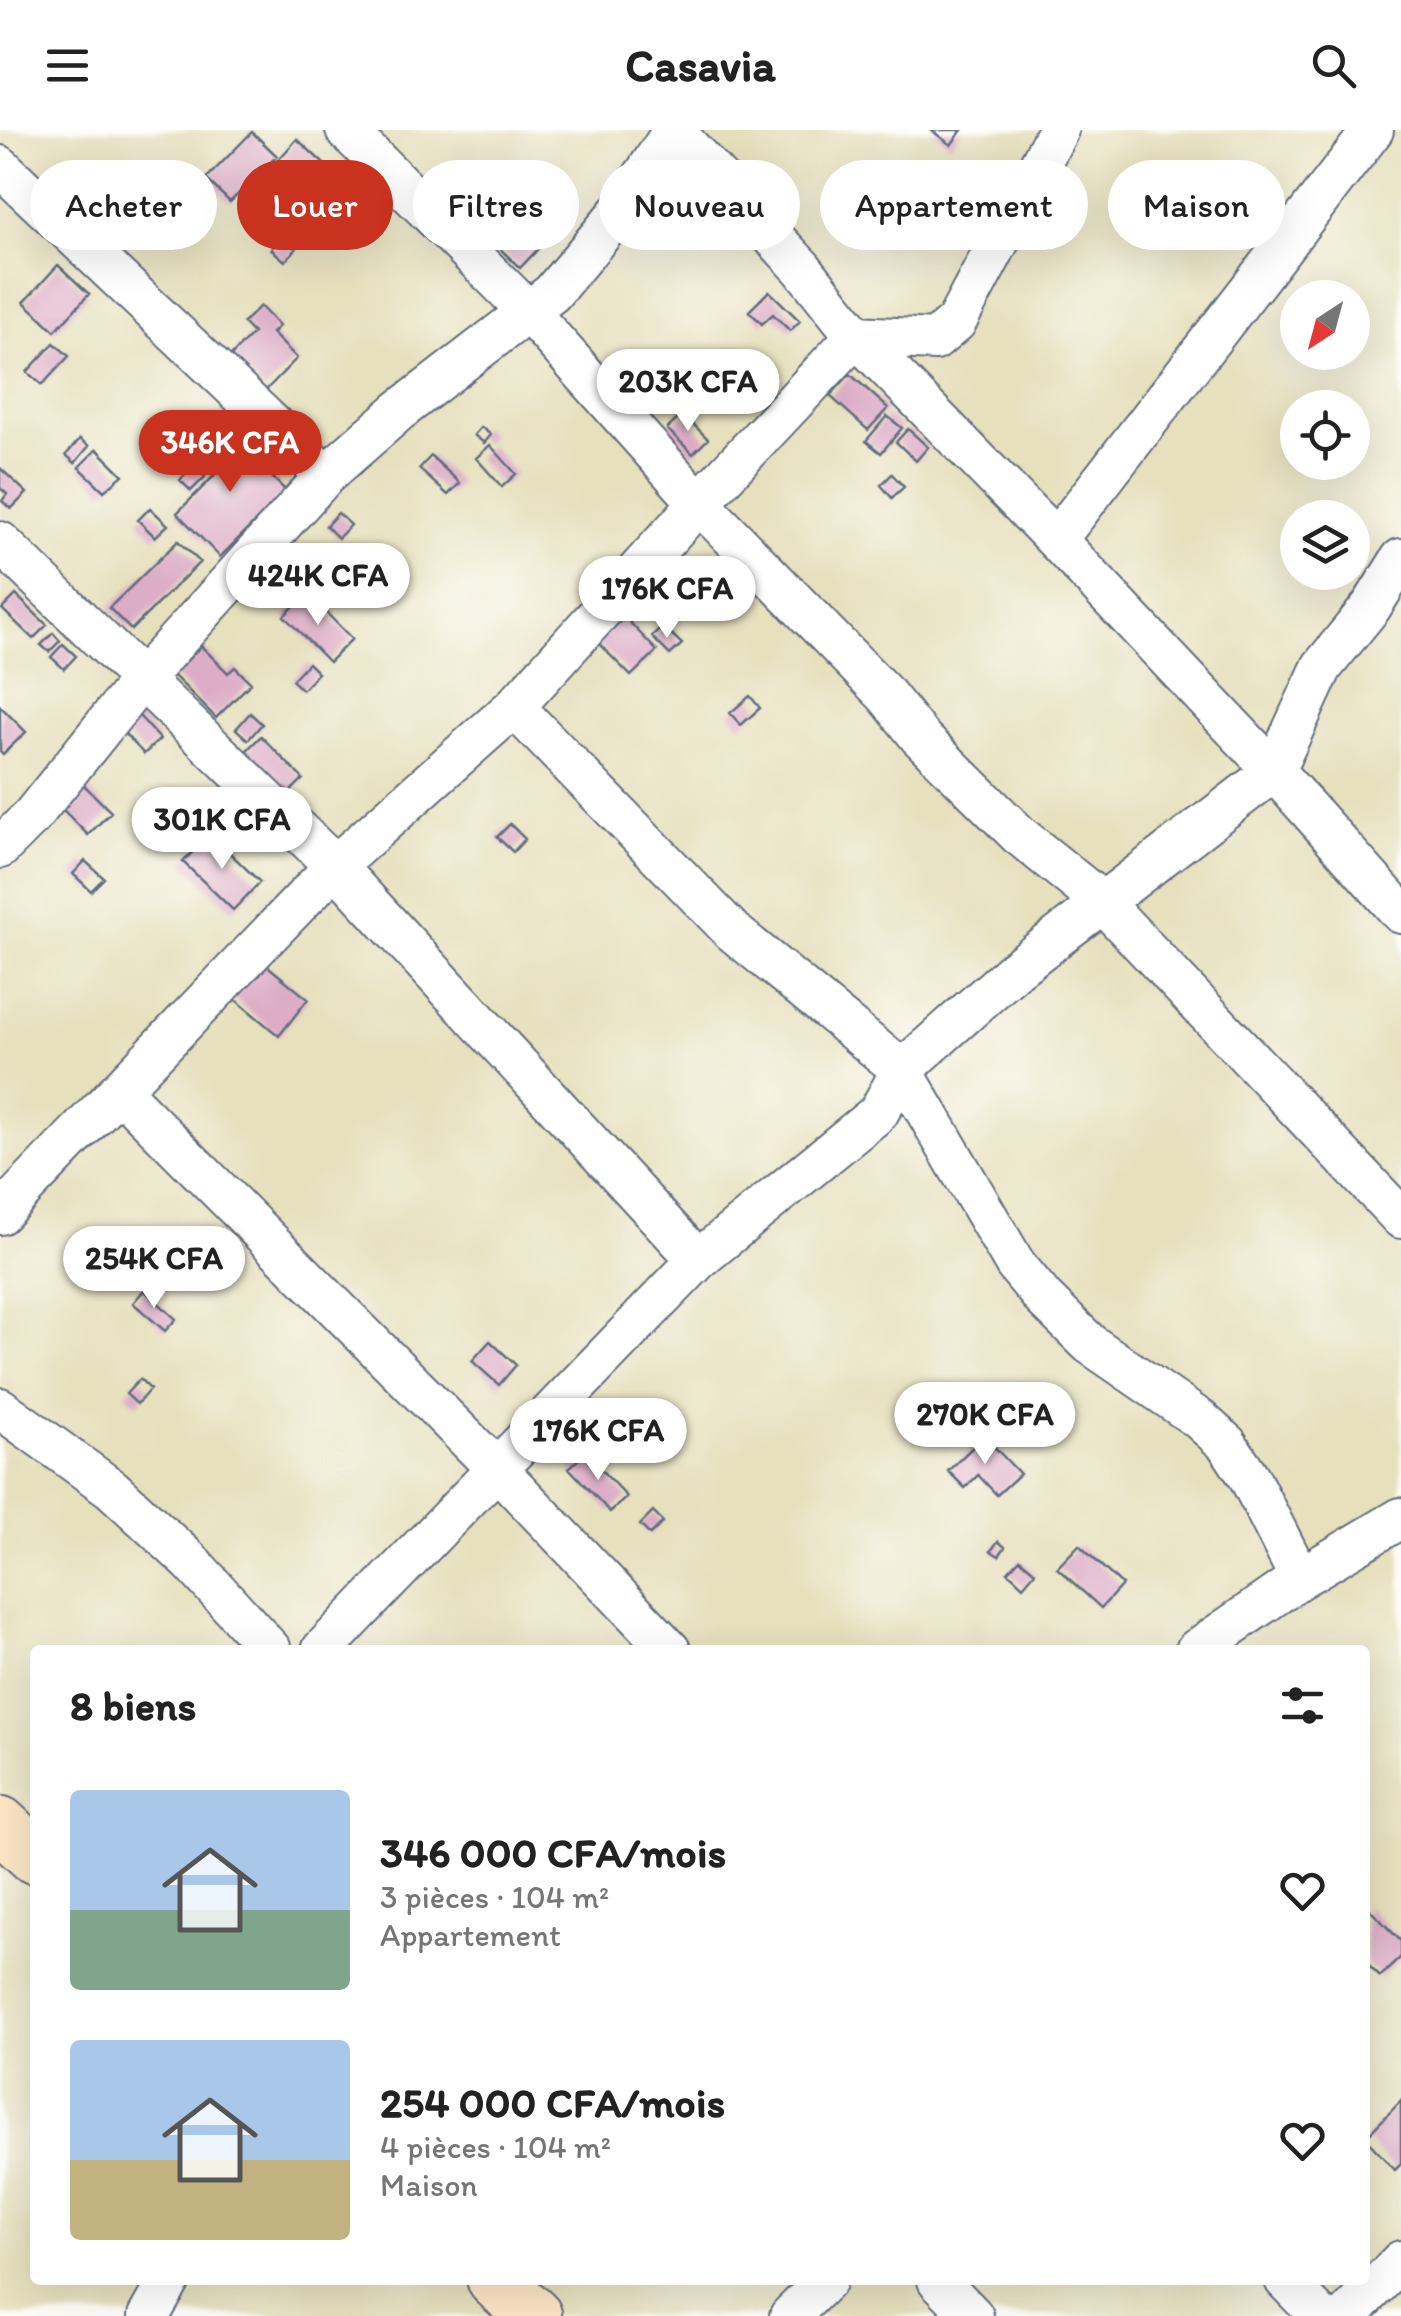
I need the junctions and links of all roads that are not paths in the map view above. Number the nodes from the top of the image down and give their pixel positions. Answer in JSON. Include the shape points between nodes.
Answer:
{"nodes":[{"id":1,"x":346,"y":130,"type":"edge"},
{"id":2,"x":673,"y":130,"type":"edge"},
{"id":3,"x":1058,"y":130,"type":"edge"},
{"id":4,"x":1374,"y":130,"type":"edge"},
{"id":5,"x":0,"y":166,"type":"edge"},
{"id":6,"x":526,"y":310,"type":"junction"},
{"id":7,"x":856,"y":336,"type":"junction"},
{"id":8,"x":326,"y":475,"type":"junction"},
{"id":9,"x":698,"y":503,"type":"junction"},
{"id":10,"x":1056,"y":540,"type":"junction"},
{"id":11,"x":0,"y":542,"type":"edge"},
{"id":12,"x":1401,"y":559,"type":"edge"},
{"id":13,"x":142,"y":680,"type":"junction"},
{"id":14,"x":514,"y":707,"type":"junction"},
{"id":15,"x":1274,"y":771,"type":"junction"},
{"id":16,"x":0,"y":848,"type":"edge"},
{"id":17,"x":335,"y":866,"type":"junction"},
{"id":18,"x":1102,"y":902,"type":"junction"},
{"id":19,"x":1401,"y":914,"type":"edge"},
{"id":20,"x":902,"y":1070,"type":"junction"},
{"id":21,"x":120,"y":1091,"type":"junction"},
{"id":22,"x":0,"y":1214,"type":"edge"},
{"id":23,"x":1401,"y":1218,"type":"edge"},
{"id":24,"x":698,"y":1260,"type":"junction"},
{"id":25,"x":0,"y":1408,"type":"edge"},
{"id":26,"x":497,"y":1469,"type":"junction"},
{"id":27,"x":1401,"y":1518,"type":"edge"},
{"id":28,"x":1300,"y":1578,"type":"junction"},
{"id":29,"x":266,"y":1645,"type":"edge"},
{"id":30,"x":327,"y":1645,"type":"edge"},
{"id":31,"x":665,"y":1645,"type":"edge"},
{"id":32,"x":1203,"y":1645,"type":"edge"},
{"id":33,"x":0,"y":1824,"type":"edge"},
{"id":34,"x":30,"y":1851,"type":"edge"},
{"id":35,"x":1401,"y":2261,"type":"edge"},
{"id":36,"x":167,"y":2285,"type":"edge"},
{"id":37,"x":821,"y":2285,"type":"edge"},
{"id":38,"x":943,"y":2285,"type":"edge"},
{"id":39,"x":1289,"y":2285,"type":"edge"},
{"id":40,"x":149,"y":2316,"type":"edge"},
{"id":41,"x":790,"y":2316,"type":"edge"},
{"id":42,"x":973,"y":2316,"type":"edge"},
{"id":43,"x":1320,"y":2316,"type":"edge"},
{"id":44,"x":1347,"y":2316,"type":"edge"}],
"edges":[{"from":1,"to":6,"type":"street"},
{"from":2,"to":6,"type":"street","via":[[619,212],[552,293]]},
{"from":2,"to":7,"type":"street"},
{"from":3,"to":7,"type":"street","via":[[956,322],[936,340]]},
{"from":4,"to":10,"type":"street"},
{"from":5,"to":8,"type":"street"},
{"from":6,"to":8,"type":"street"},
{"from":6,"to":9,"type":"street"},
{"from":7,"to":9,"type":"street"},
{"from":7,"to":10,"type":"street"},
{"from":8,"to":13,"type":"street"},
{"from":9,"to":14,"type":"street"},
{"from":9,"to":18,"type":"street","via":[[964,782]]},
{"from":10,"to":15,"type":"street"},
{"from":11,"to":13,"type":"street"},
{"from":12,"to":15,"type":"street","via":[[1322,667]]},
{"from":13,"to":16,"type":"street"},
{"from":13,"to":17,"type":"street"},
{"from":14,"to":17,"type":"street"},
{"from":14,"to":20,"type":"street","via":[[732,930]]},
{"from":15,"to":18,"type":"street"},
{"from":15,"to":19,"type":"street"},
{"from":17,"to":21,"type":"street"},
{"from":17,"to":24,"type":"street"},
{"from":18,"to":20,"type":"street"},
{"from":18,"to":23,"type":"street"},
{"from":20,"to":24,"type":"street","via":[[878,1113]]},
{"from":20,"to":28,"type":"street","via":[[1015,1264],[1090,1344],[1226,1444]]},
{"from":21,"to":22,"type":"street"},
{"from":21,"to":26,"type":"street"},
{"from":24,"to":26,"type":"street"},
{"from":25,"to":29,"type":"street","via":[[112,1489]]},
{"from":26,"to":30,"type":"street"},
{"from":26,"to":31,"type":"street"},
{"from":27,"to":28,"type":"street"},
{"from":28,"to":32,"type":"street"},
{"from":33,"to":34,"type":"street"},
{"from":35,"to":44,"type":"street"},
{"from":36,"to":40,"type":"street"},
{"from":37,"to":41,"type":"street"},
{"from":38,"to":42,"type":"street"},
{"from":39,"to":43,"type":"street"}]}
